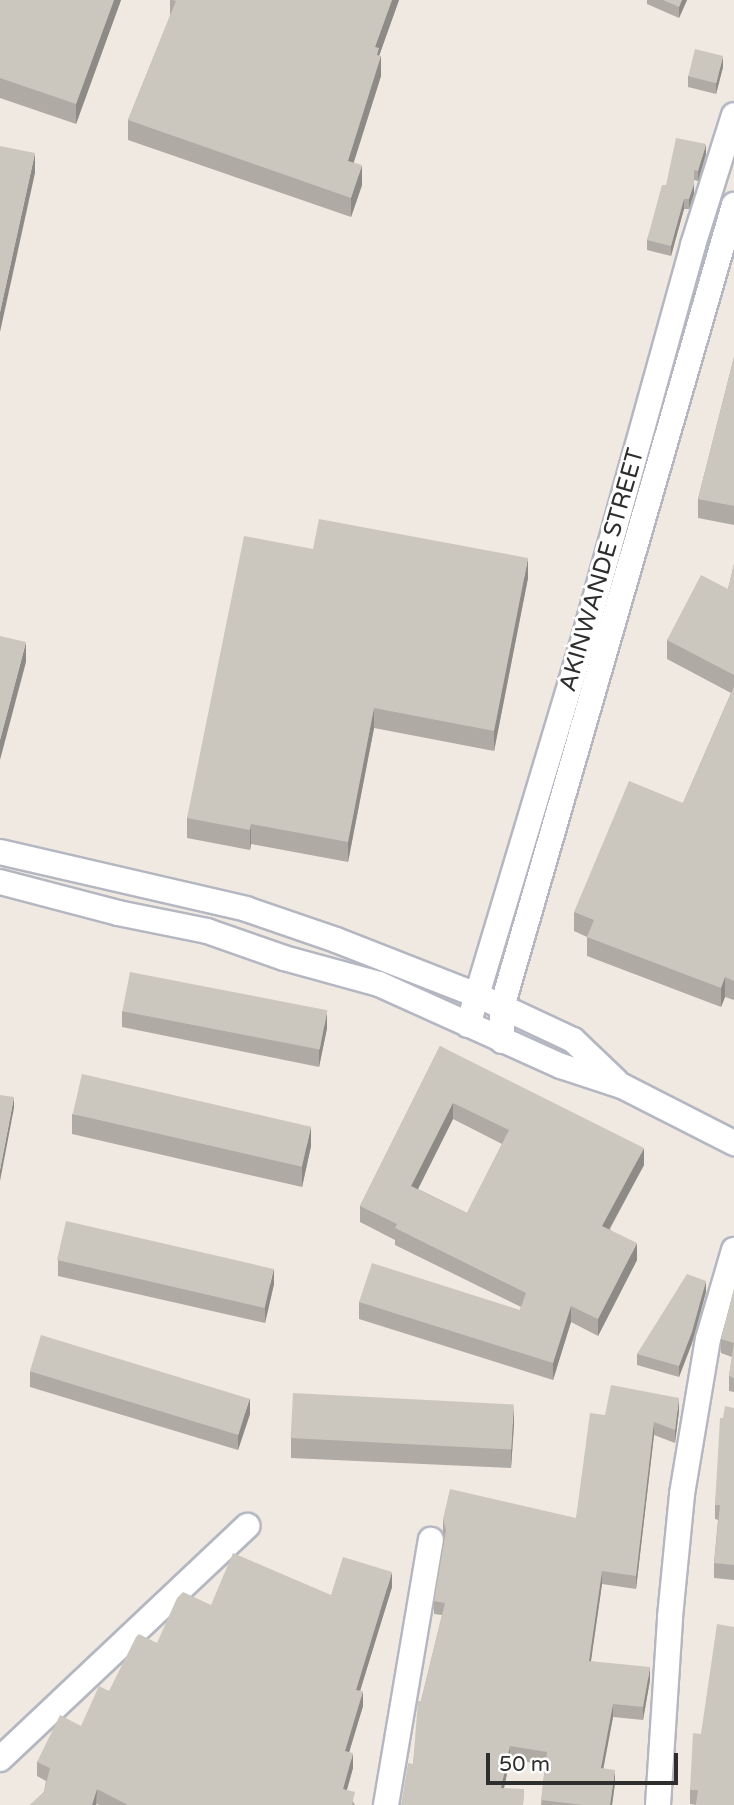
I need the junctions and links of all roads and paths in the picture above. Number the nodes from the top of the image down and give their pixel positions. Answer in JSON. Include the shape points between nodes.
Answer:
{"nodes":[{"id":1,"x":734,"y":115,"type":"edge"},
{"id":2,"x":734,"y":205,"type":"edge"},
{"id":3,"x":0,"y":852,"type":"edge"},
{"id":4,"x":0,"y":881,"type":"edge"},
{"id":5,"x":479,"y":996,"type":"junction"},
{"id":6,"x":502,"y":1007,"type":"junction"},
{"id":7,"x":468,"y":1025,"type":"junction"},
{"id":8,"x":502,"y":1041,"type":"junction"},
{"id":9,"x":622,"y":1086,"type":"junction"},
{"id":10,"x":734,"y":1143,"type":"edge"},
{"id":11,"x":734,"y":1250,"type":"edge"},
{"id":12,"x":247,"y":1526,"type":"dead end"},
{"id":13,"x":431,"y":1540,"type":"dead end"},
{"id":14,"x":0,"y":1759,"type":"edge"},
{"id":15,"x":386,"y":1805,"type":"edge"},
{"id":16,"x":658,"y":1805,"type":"edge"}],
"edges":[{"from":1,"to":5,"type":"street","name":"AKINWANDE STREET"},
{"from":2,"to":6,"type":"street","name":"AKINWANDE STREET"},
{"from":3,"to":5,"type":"street","via":[[246,909]]},
{"from":4,"to":7,"type":"street","via":[[207,931],[379,984]]},
{"from":5,"to":6,"type":"street"},
{"from":5,"to":7,"type":"street","name":"AKINWANDE STREET"},
{"from":6,"to":8,"type":"street","name":"AKINWANDE STREET"},
{"from":6,"to":9,"type":"street","via":[[573,1040]]},
{"from":7,"to":8,"type":"street"},
{"from":8,"to":9,"type":"street"},
{"from":9,"to":10,"type":"street"},
{"from":11,"to":16,"type":"street","via":[[708,1339],[682,1494]]},
{"from":12,"to":14,"type":"street"},
{"from":13,"to":15,"type":"street"}]}
